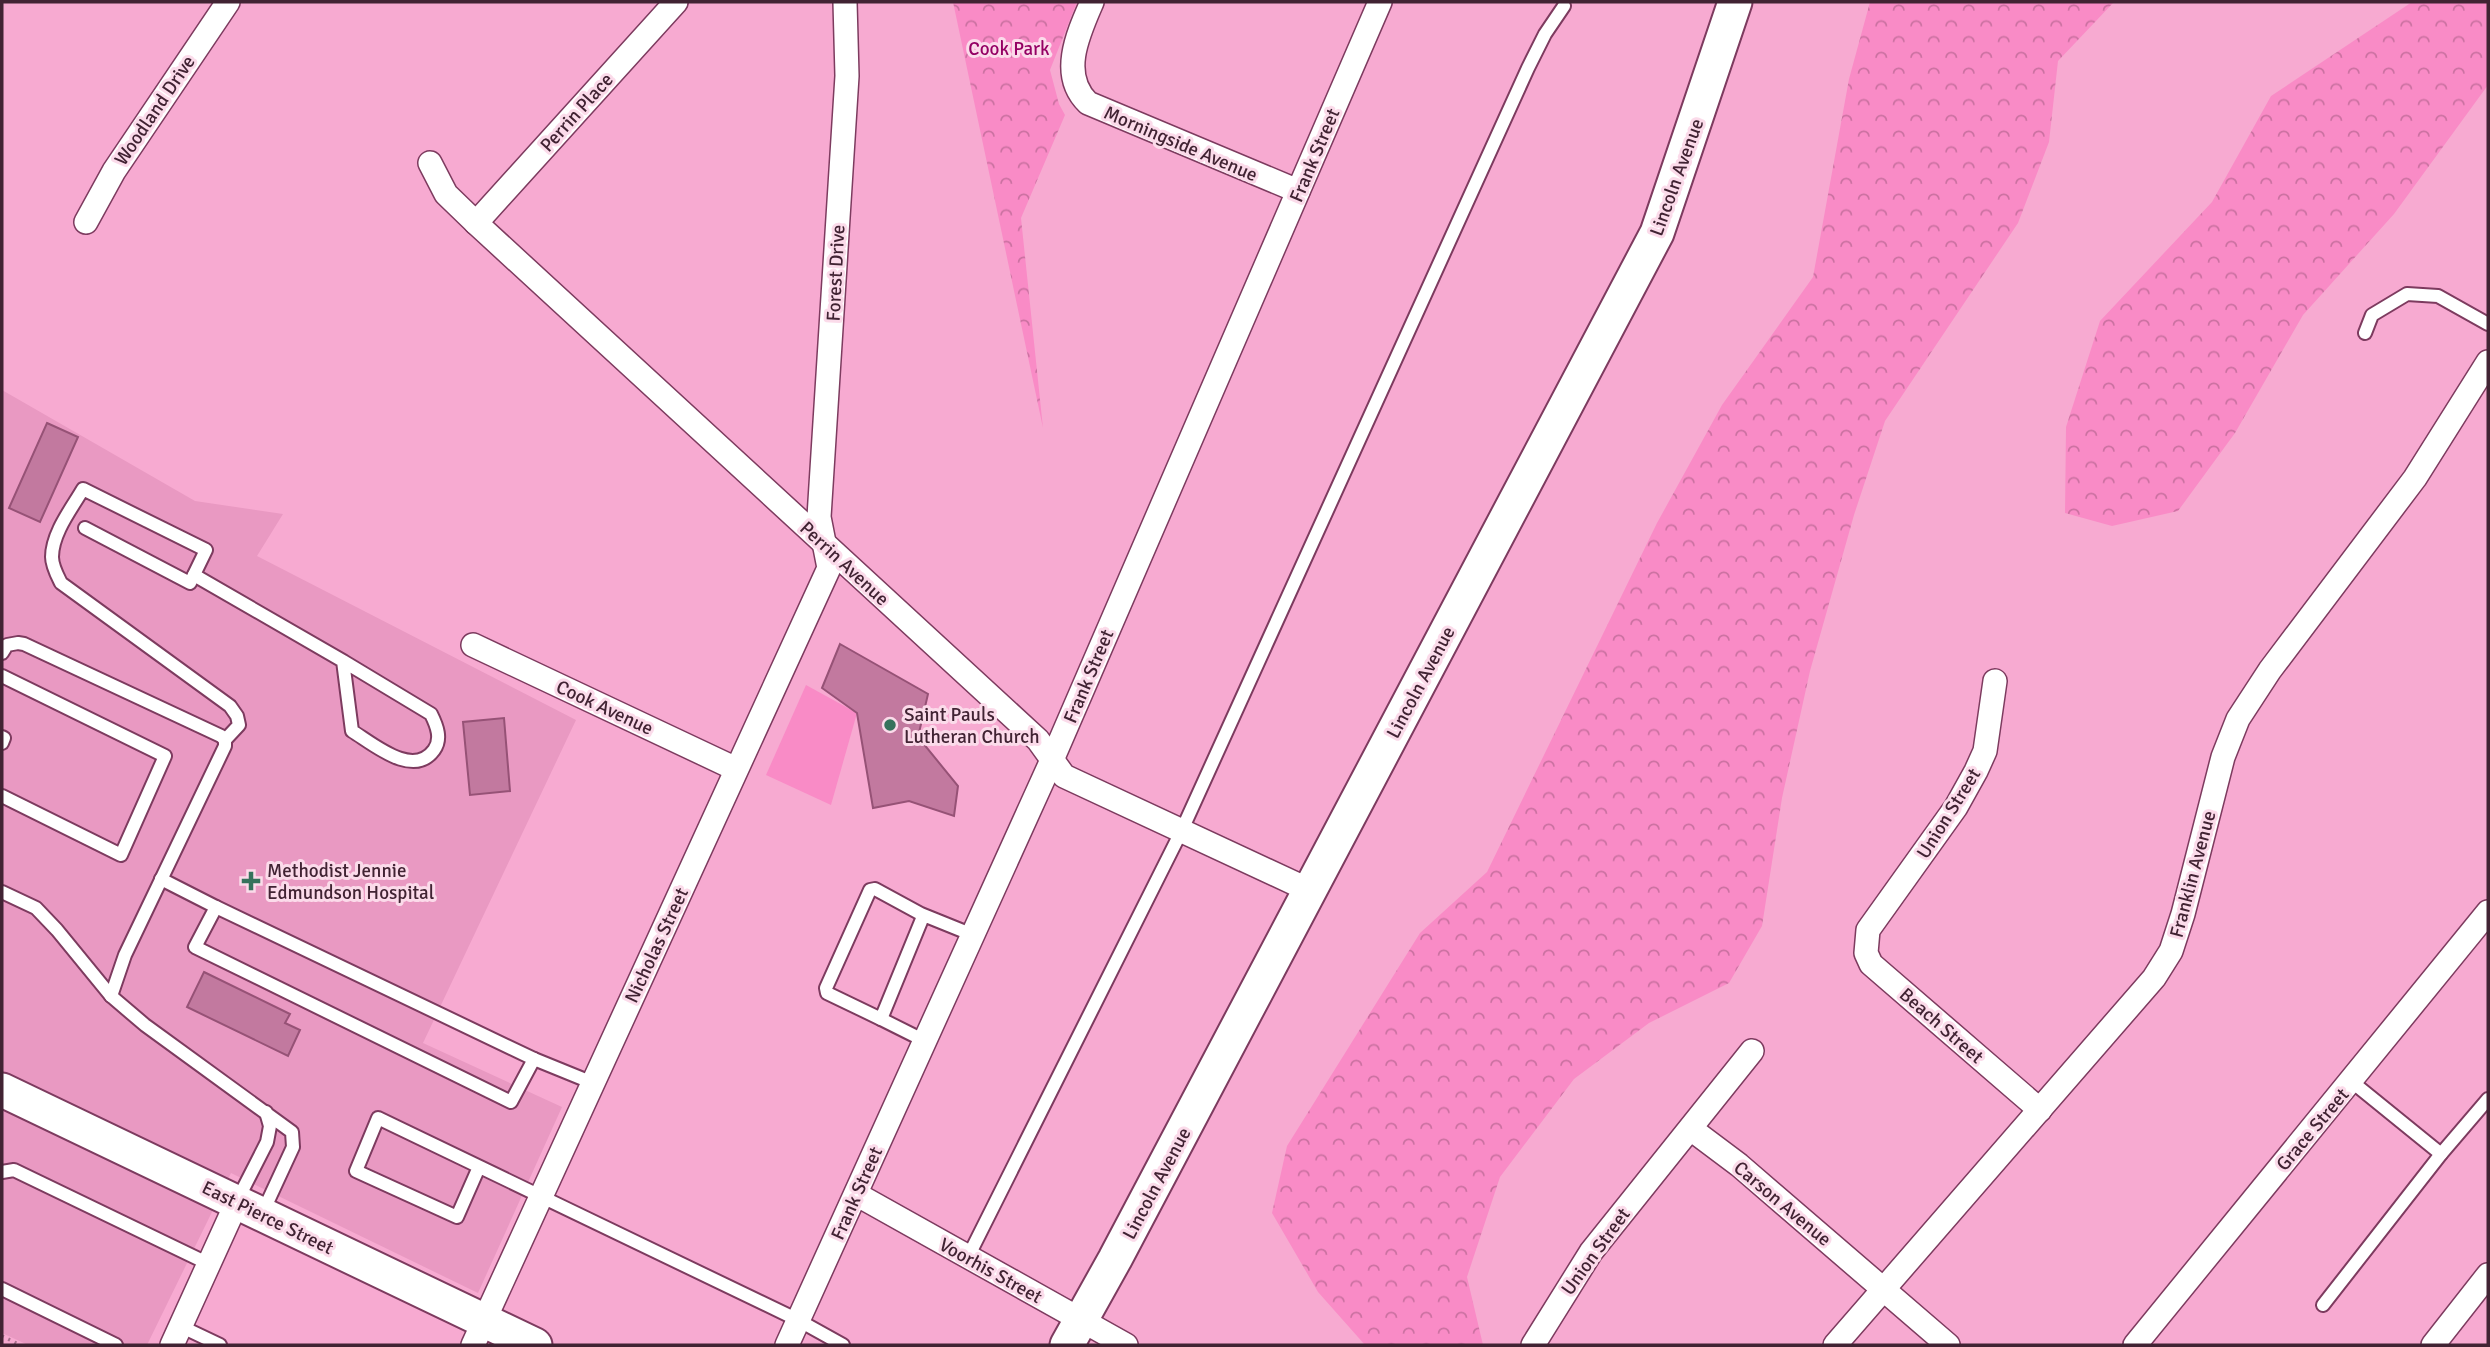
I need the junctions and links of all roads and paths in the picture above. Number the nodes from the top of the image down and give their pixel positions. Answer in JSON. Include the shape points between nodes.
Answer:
{"nodes":[{"id":1,"x":228,"y":2,"type":"edge"},
{"id":2,"x":676,"y":2,"type":"edge"},
{"id":3,"x":845,"y":2,"type":"edge"},
{"id":4,"x":1092,"y":2,"type":"edge"},
{"id":5,"x":1380,"y":2,"type":"edge"},
{"id":6,"x":1735,"y":2,"type":"edge"},
{"id":7,"x":1564,"y":6,"type":"dead end"},
{"id":8,"x":430,"y":163,"type":"dead end"},
{"id":9,"x":1298,"y":191,"type":"junction"},
{"id":10,"x":86,"y":222,"type":"dead end"},
{"id":11,"x":476,"y":223,"type":"junction"},
{"id":12,"x":2488,"y":324,"type":"edge"},
{"id":13,"x":2365,"y":332,"type":"dead end"},
{"id":14,"x":2488,"y":362,"type":"edge"},
{"id":15,"x":85,"y":528,"type":"dead end"},
{"id":16,"x":824,"y":543,"type":"junction"},
{"id":17,"x":194,"y":575,"type":"junction"},
{"id":18,"x":473,"y":645,"type":"dead end"},
{"id":19,"x":2,"y":653,"type":"edge"},
{"id":20,"x":343,"y":661,"type":"junction"},
{"id":21,"x":2,"y":676,"type":"edge"},
{"id":22,"x":1995,"y":681,"type":"dead end"},
{"id":23,"x":2,"y":737,"type":"edge"},
{"id":24,"x":225,"y":740,"type":"junction"},
{"id":25,"x":2,"y":743,"type":"edge"},
{"id":26,"x":1052,"y":760,"type":"junction"},
{"id":27,"x":736,"y":769,"type":"junction"},
{"id":28,"x":2,"y":796,"type":"edge"},
{"id":29,"x":1181,"y":832,"type":"junction"},
{"id":30,"x":161,"y":879,"type":"junction"},
{"id":31,"x":1311,"y":891,"type":"junction"},
{"id":32,"x":2,"y":892,"type":"edge"},
{"id":33,"x":216,"y":907,"type":"junction"},
{"id":34,"x":2488,"y":912,"type":"edge"},
{"id":35,"x":920,"y":914,"type":"junction"},
{"id":36,"x":1868,"y":930,"type":"joint"},
{"id":37,"x":973,"y":935,"type":"junction"},
{"id":38,"x":111,"y":996,"type":"junction"},
{"id":39,"x":881,"y":1020,"type":"junction"},
{"id":40,"x":925,"y":1041,"type":"junction"},
{"id":41,"x":1752,"y":1051,"type":"dead end"},
{"id":42,"x":534,"y":1059,"type":"junction"},
{"id":43,"x":2351,"y":1081,"type":"junction"},
{"id":44,"x":593,"y":1083,"type":"junction"},
{"id":45,"x":2,"y":1090,"type":"edge"},
{"id":46,"x":2488,"y":1099,"type":"edge"},
{"id":47,"x":2040,"y":1110,"type":"junction"},
{"id":48,"x":266,"y":1111,"type":"junction"},
{"id":49,"x":1691,"y":1129,"type":"junction"},
{"id":50,"x":2441,"y":1154,"type":"junction"},
{"id":51,"x":479,"y":1167,"type":"junction"},
{"id":52,"x":2,"y":1172,"type":"edge"},
{"id":53,"x":856,"y":1194,"type":"junction"},
{"id":54,"x":541,"y":1197,"type":"junction"},
{"id":55,"x":249,"y":1208,"type":"junction"},
{"id":56,"x":968,"y":1257,"type":"junction"},
{"id":57,"x":209,"y":1264,"type":"junction"},
{"id":58,"x":2488,"y":1275,"type":"edge"},
{"id":59,"x":2,"y":1289,"type":"edge"},
{"id":60,"x":1884,"y":1290,"type":"junction"},
{"id":61,"x":2323,"y":1305,"type":"dead end"},
{"id":62,"x":798,"y":1320,"type":"junction"},
{"id":63,"x":479,"y":1333,"type":"edge"},
{"id":64,"x":1074,"y":1333,"type":"edge"},
{"id":65,"x":2,"y":1336,"type":"edge"},
{"id":66,"x":176,"y":1336,"type":"edge"},
{"id":67,"x":20,"y":1345,"type":"edge"},
{"id":68,"x":116,"y":1345,"type":"edge"},
{"id":69,"x":220,"y":1345,"type":"edge"},
{"id":70,"x":535,"y":1345,"type":"edge"},
{"id":71,"x":787,"y":1345,"type":"edge"},
{"id":72,"x":843,"y":1345,"type":"edge"},
{"id":73,"x":1126,"y":1345,"type":"edge"},
{"id":74,"x":1533,"y":1345,"type":"edge"},
{"id":75,"x":1835,"y":1345,"type":"edge"},
{"id":76,"x":1948,"y":1345,"type":"edge"},
{"id":77,"x":2135,"y":1345,"type":"edge"},
{"id":78,"x":2433,"y":1345,"type":"edge"}],
"edges":[{"from":1,"to":10,"type":"street","name":"Woodland Drive","via":[[114,171]]},
{"from":2,"to":11,"type":"street","name":"Perrin Place"},
{"from":3,"to":16,"type":"street","name":"Forest Drive","via":[[847,76],[819,517]]},
{"from":4,"to":9,"type":"street","name":"Morningside Avenue","via":[[1071,73],[1088,103]]},
{"from":5,"to":9,"type":"street","name":"Frank Street"},
{"from":6,"to":31,"type":"street","name":"Lincoln Avenue","via":[[1657,233]]},
{"from":7,"to":29,"type":"lane","via":[[1528,68]]},
{"from":8,"to":11,"type":"street","name":"Perrin Avenue","via":[[446,194]]},
{"from":9,"to":26,"type":"street","name":"Frank Street"},
{"from":11,"to":16,"type":"street","name":"Perrin Avenue"},
{"from":12,"to":13,"type":"lane","via":[[2438,296],[2407,294],[2372,315]]},
{"from":14,"to":47,"type":"street","name":"Franklin Avenue","via":[[2415,478],[2238,719],[2223,757],[2171,951],[2154,978]]},
{"from":15,"to":17,"type":"lane","via":[[190,583]]},
{"from":16,"to":26,"type":"street","name":"Perrin Avenue","via":[[1038,740]]},
{"from":16,"to":27,"type":"street","name":"Nicholas Street","via":[[829,568]]},
{"from":17,"to":20,"type":"lane"},
{"from":17,"to":24,"type":"lane","via":[[206,550],[83,489],[59,532],[52,556],[61,583],[230,706],[239,725]]},
{"from":18,"to":27,"type":"street","name":"Cook Avenue"},
{"from":19,"to":24,"type":"lane","via":[[8,645],[24,644]]},
{"from":20,"to":20,"type":"lane","via":[[352,731],[398,759],[426,757],[439,738],[431,714]]},
{"from":21,"to":28,"type":"lane","via":[[166,756],[121,855]]},
{"from":22,"to":36,"type":"street","name":"Union Street","via":[[1984,751],[1976,771],[1956,807]]},
{"from":23,"to":25,"type":"lane"},
{"from":24,"to":30,"type":"lane"},
{"from":26,"to":29,"type":"street","name":"Perrin Avenue","via":[[1064,776]]},
{"from":26,"to":37,"type":"street","name":"Frank Street"},
{"from":27,"to":44,"type":"street","name":"Nicholas Street"},
{"from":29,"to":31,"type":"street","name":"Perrin Avenue"},
{"from":29,"to":56,"type":"lane"},
{"from":30,"to":33,"type":"lane"},
{"from":30,"to":38,"type":"lane"},
{"from":31,"to":64,"type":"street","name":"Lincoln Avenue"},
{"from":32,"to":38,"type":"lane","via":[[36,908]]},
{"from":33,"to":42,"type":"lane"},
{"from":33,"to":42,"type":"lane","via":[[195,947],[511,1102]]},
{"from":34,"to":43,"type":"street","name":"Grace Street"},
{"from":35,"to":37,"type":"lane"},
{"from":35,"to":39,"type":"lane","via":[[922,919]]},
{"from":35,"to":39,"type":"lane","via":[[875,888],[870,890],[825,988],[832,997]]},
{"from":36,"to":47,"type":"street","name":"Beach Street","via":[[1866,953],[1871,964]]},
{"from":37,"to":40,"type":"street","name":"Frank Street"},
{"from":38,"to":48,"type":"lane"},
{"from":39,"to":40,"type":"lane"},
{"from":40,"to":53,"type":"street","name":"Frank Street"},
{"from":41,"to":49,"type":"street"},
{"from":42,"to":44,"type":"lane"},
{"from":43,"to":50,"type":"lane"},
{"from":43,"to":77,"type":"street","name":"Grace Street"},
{"from":44,"to":54,"type":"street","name":"Nicholas Street"},
{"from":45,"to":55,"type":"street","name":"East Pierce Street"},
{"from":46,"to":50,"type":"lane"},
{"from":47,"to":60,"type":"street","name":"Franklin Avenue"},
{"from":48,"to":55,"type":"lane","via":[[271,1126]]},
{"from":48,"to":55,"type":"lane","via":[[292,1132],[293,1147]]},
{"from":49,"to":60,"type":"street","name":"Carson Avenue"},
{"from":49,"to":74,"type":"street","name":"Union Street","via":[[1591,1252]]},
{"from":50,"to":61,"type":"lane"},
{"from":51,"to":51,"type":"lane","via":[[378,1118],[356,1171],[457,1217]]},
{"from":51,"to":54,"type":"lane"},
{"from":52,"to":57,"type":"lane","via":[[14,1170]]},
{"from":53,"to":56,"type":"street","name":"Voorhis Street"},
{"from":53,"to":62,"type":"street","name":"Frank Street"},
{"from":54,"to":62,"type":"lane"},
{"from":54,"to":63,"type":"street","name":"Nicholas Street"},
{"from":55,"to":57,"type":"street"},
{"from":55,"to":63,"type":"street","name":"East Pierce Street"},
{"from":56,"to":64,"type":"street","name":"Voorhis Street"},
{"from":57,"to":66,"type":"street"},
{"from":58,"to":78,"type":"street"},
{"from":59,"to":68,"type":"lane"},
{"from":60,"to":75,"type":"street","name":"Franklin Avenue"},
{"from":60,"to":76,"type":"street","name":"Carson Avenue"},
{"from":62,"to":71,"type":"street","name":"Frank Street"},
{"from":62,"to":72,"type":"lane"},
{"from":63,"to":70,"type":"street","name":"East Pierce Street"},
{"from":64,"to":73,"type":"street","name":"Voorhis Street"},
{"from":65,"to":67,"type":"path"},
{"from":66,"to":69,"type":"lane"}]}
